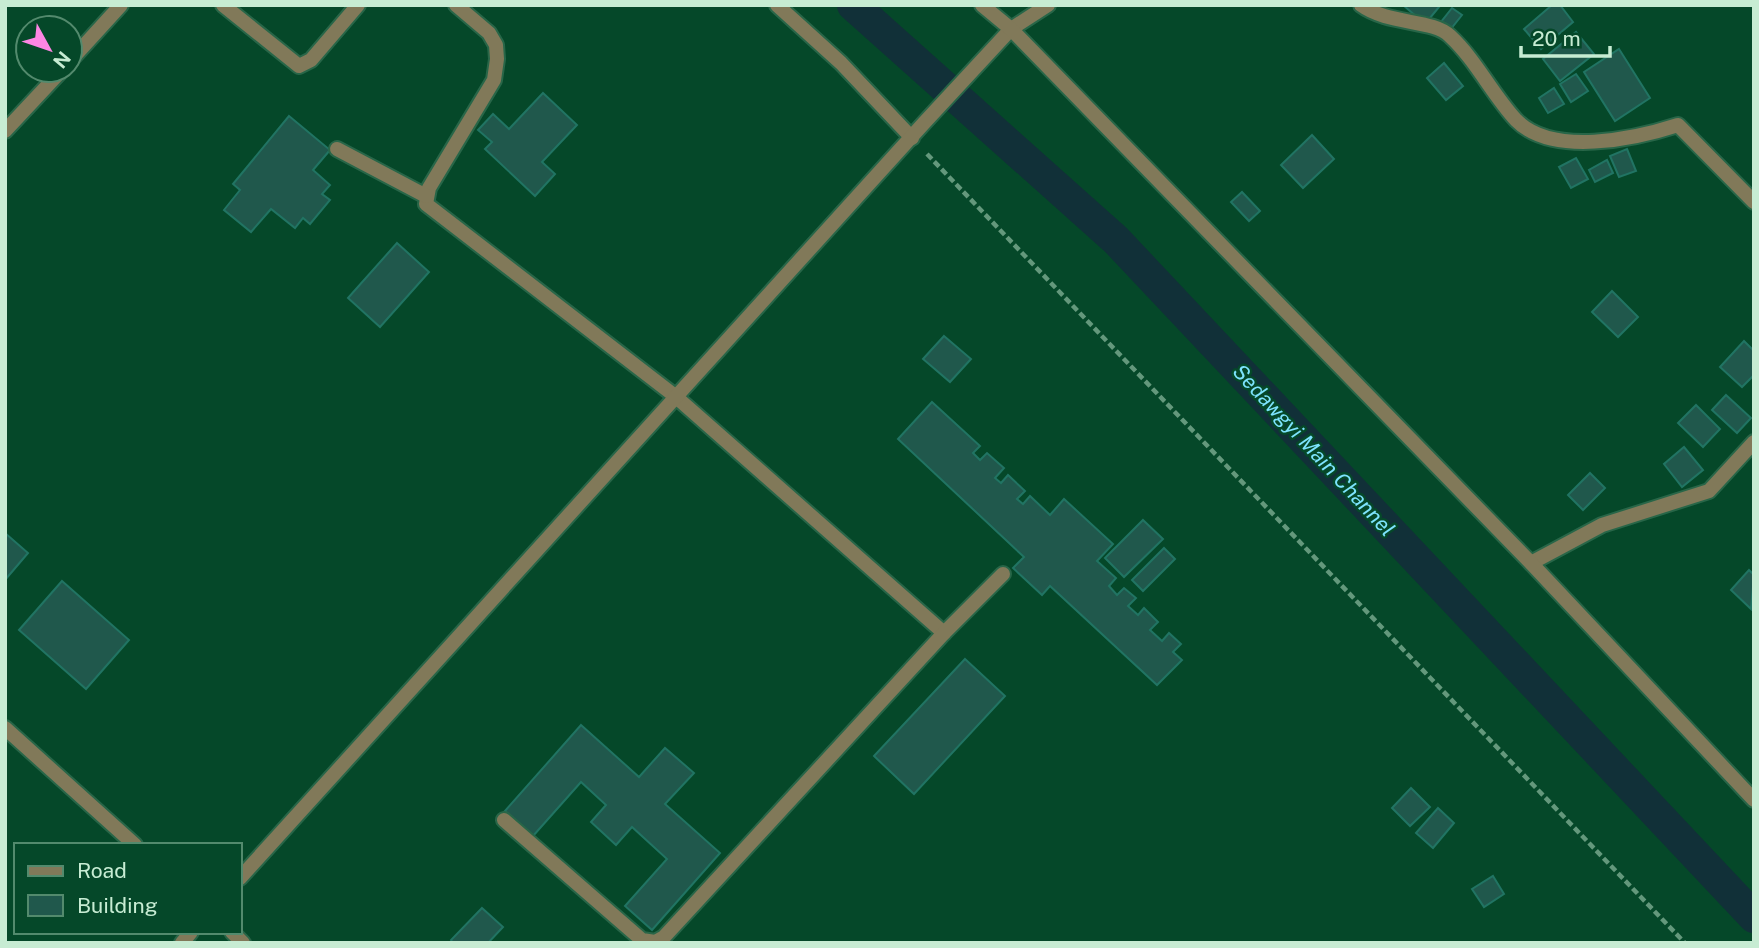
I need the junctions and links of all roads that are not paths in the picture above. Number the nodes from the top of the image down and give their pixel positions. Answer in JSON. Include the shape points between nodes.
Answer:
{"nodes":[{"id":1,"x":121,"y":5,"type":"edge"},
{"id":2,"x":223,"y":5,"type":"edge"},
{"id":3,"x":358,"y":5,"type":"edge"},
{"id":4,"x":456,"y":5,"type":"edge"},
{"id":5,"x":777,"y":5,"type":"edge"},
{"id":6,"x":982,"y":5,"type":"edge"},
{"id":7,"x":1048,"y":5,"type":"edge"},
{"id":8,"x":1361,"y":5,"type":"edge"},
{"id":9,"x":1011,"y":29,"type":"junction"},
{"id":10,"x":84,"y":46,"type":"edge"},
{"id":11,"x":49,"y":84,"type":"edge"},
{"id":12,"x":5,"y":131,"type":"edge"},
{"id":13,"x":912,"y":138,"type":"junction"},
{"id":14,"x":337,"y":149,"type":"dead end"},
{"id":15,"x":426,"y":195,"type":"junction"},
{"id":16,"x":1754,"y":202,"type":"edge"},
{"id":17,"x":675,"y":396,"type":"junction"},
{"id":18,"x":1754,"y":442,"type":"edge"},
{"id":19,"x":1531,"y":563,"type":"junction"},
{"id":20,"x":1003,"y":574,"type":"dead end"},
{"id":21,"x":944,"y":633,"type":"junction"},
{"id":22,"x":5,"y":728,"type":"edge"},
{"id":23,"x":1754,"y":800,"type":"edge"},
{"id":24,"x":504,"y":820,"type":"dead end"},
{"id":25,"x":133,"y":843,"type":"edge"},
{"id":26,"x":242,"y":876,"type":"edge"}],
"edges":[{"from":1,"to":10,"type":"street"},
{"from":2,"to":3,"type":"street","via":[[299,65],[311,61]]},
{"from":4,"to":15,"type":"street","via":[[489,33],[496,45],[494,80]]},
{"from":5,"to":13,"type":"street","via":[[841,63]]},
{"from":6,"to":9,"type":"street"},
{"from":7,"to":9,"type":"street"},
{"from":8,"to":16,"type":"street","via":[[1397,22],[1430,25],[1449,34],[1518,122],[1556,142],[1634,139],[1678,125]]},
{"from":9,"to":13,"type":"street"},
{"from":9,"to":19,"type":"street"},
{"from":11,"to":12,"type":"street"},
{"from":13,"to":17,"type":"street"},
{"from":14,"to":15,"type":"street"},
{"from":15,"to":17,"type":"street","via":[[426,204]]},
{"from":17,"to":21,"type":"street"},
{"from":17,"to":26,"type":"street"},
{"from":18,"to":19,"type":"street","via":[[1709,491],[1602,525]]},
{"from":19,"to":23,"type":"street"},
{"from":20,"to":21,"type":"street"},
{"from":21,"to":24,"type":"street","via":[[654,943],[642,940]]},
{"from":22,"to":25,"type":"street"}]}
